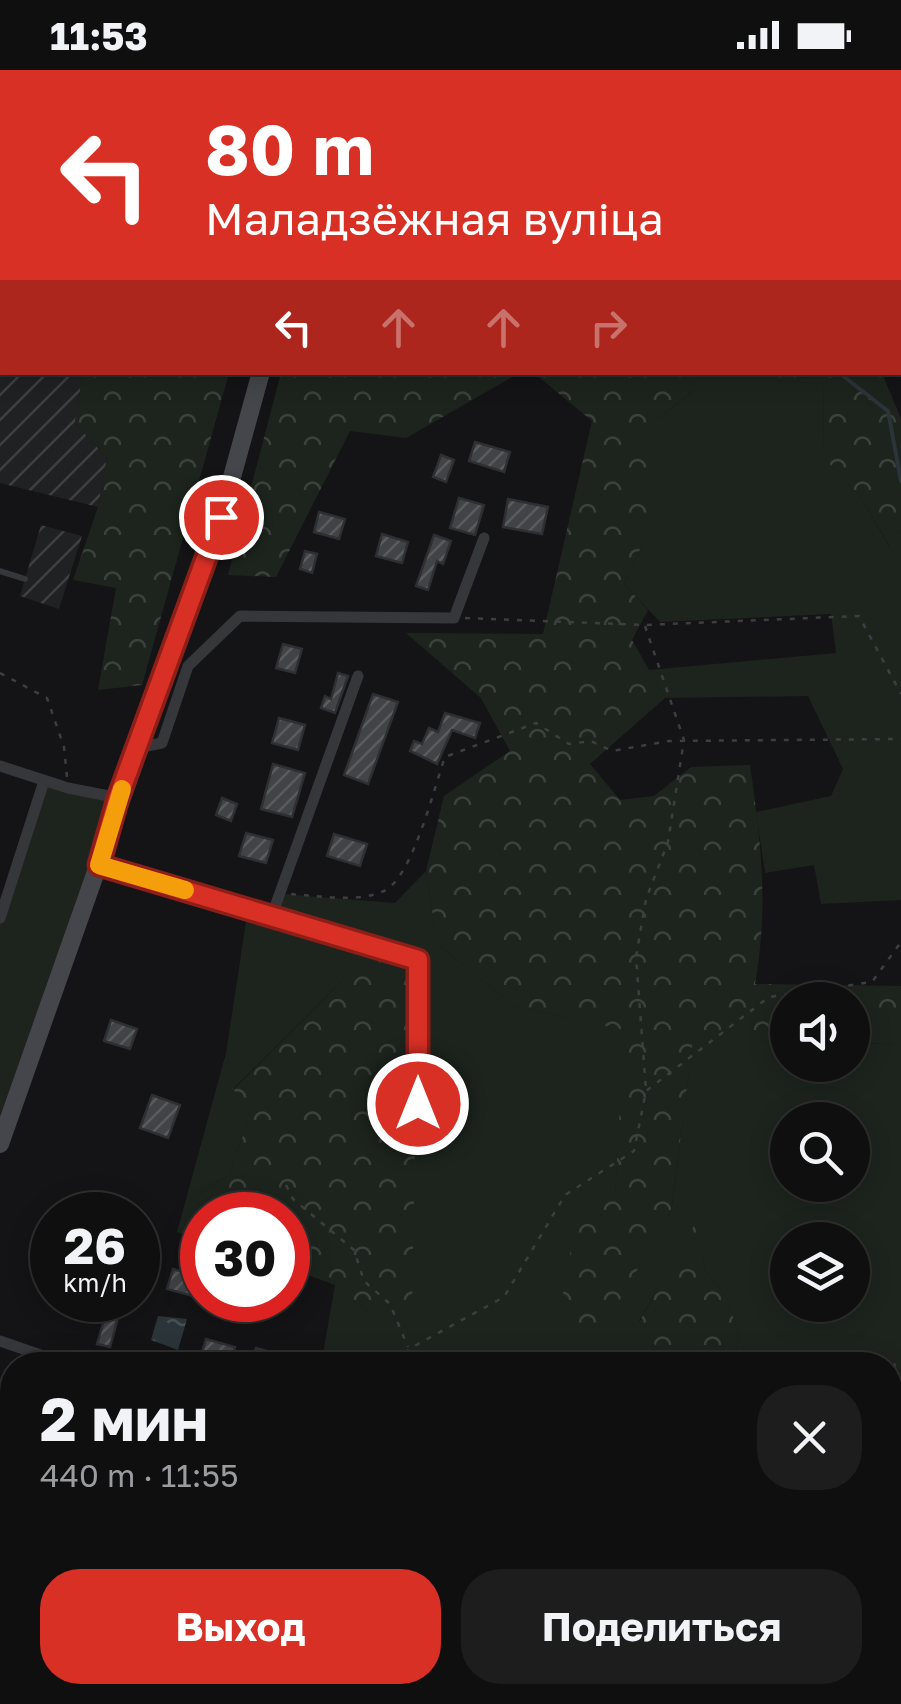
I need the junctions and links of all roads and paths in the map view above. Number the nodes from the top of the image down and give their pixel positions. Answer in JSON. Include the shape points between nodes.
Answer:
{"nodes":[{"id":1,"x":261,"y":375,"type":"edge"},
{"id":2,"x":484,"y":538,"type":"dead end"},
{"id":3,"x":0,"y":571,"type":"edge"},
{"id":4,"x":25,"y":580,"type":"dead end"},
{"id":5,"x":454,"y":618,"type":"junction"},
{"id":6,"x":644,"y":626,"type":"junction"},
{"id":7,"x":0,"y":673,"type":"edge"},
{"id":8,"x":358,"y":676,"type":"dead end"},
{"id":9,"x":901,"y":694,"type":"edge"},
{"id":10,"x":901,"y":739,"type":"edge"},
{"id":11,"x":684,"y":740,"type":"junction"},
{"id":12,"x":137,"y":748,"type":"junction"},
{"id":13,"x":0,"y":766,"type":"edge"},
{"id":14,"x":44,"y":780,"type":"junction"},
{"id":15,"x":68,"y":788,"type":"junction"},
{"id":16,"x":118,"y":798,"type":"junction"},
{"id":17,"x":99,"y":865,"type":"junction"},
{"id":18,"x":282,"y":894,"type":"junction"},
{"id":19,"x":272,"y":915,"type":"junction"},
{"id":20,"x":0,"y":918,"type":"edge"},
{"id":21,"x":901,"y":942,"type":"edge"},
{"id":22,"x":646,"y":1091,"type":"junction"},
{"id":23,"x":418,"y":1104,"type":"dead end"},
{"id":24,"x":0,"y":1144,"type":"edge"},
{"id":25,"x":286,"y":1186,"type":"dead end"},
{"id":26,"x":0,"y":1341,"type":"edge"},
{"id":27,"x":409,"y":1348,"type":"junction"},
{"id":28,"x":32,"y":1352,"type":"edge"},
{"id":29,"x":407,"y":1352,"type":"edge"}],
"edges":[{"from":1,"to":12,"type":"main road","via":[[221,517]]},
{"from":2,"to":5,"type":"street"},
{"from":3,"to":4,"type":"lane"},
{"from":5,"to":6,"type":"path"},
{"from":5,"to":12,"type":"street","via":[[240,616],[188,666],[162,743]]},
{"from":6,"to":9,"type":"path","via":[[859,616]]},
{"from":6,"to":11,"type":"path"},
{"from":7,"to":15,"type":"path","via":[[47,698],[64,747]]},
{"from":8,"to":18,"type":"street"},
{"from":10,"to":11,"type":"path"},
{"from":11,"to":18,"type":"path","via":[[612,751],[592,742],[569,744],[536,724],[445,758],[393,885],[340,898]]},
{"from":11,"to":22,"type":"path","via":[[668,842],[646,899],[636,957]]},
{"from":12,"to":16,"type":"main road"},
{"from":13,"to":14,"type":"street"},
{"from":14,"to":15,"type":"street"},
{"from":14,"to":20,"type":"street"},
{"from":15,"to":16,"type":"street"},
{"from":16,"to":17,"type":"main road"},
{"from":17,"to":19,"type":"street"},
{"from":17,"to":24,"type":"main road"},
{"from":18,"to":19,"type":"street"},
{"from":19,"to":23,"type":"street","via":[[418,960]]},
{"from":21,"to":22,"type":"path","via":[[872,982],[769,997]]},
{"from":22,"to":27,"type":"path","via":[[634,1151],[564,1194],[504,1297]]},
{"from":25,"to":27,"type":"path","via":[[354,1250],[364,1281],[390,1304]]},
{"from":26,"to":28,"type":"street"},
{"from":27,"to":29,"type":"path"}]}
